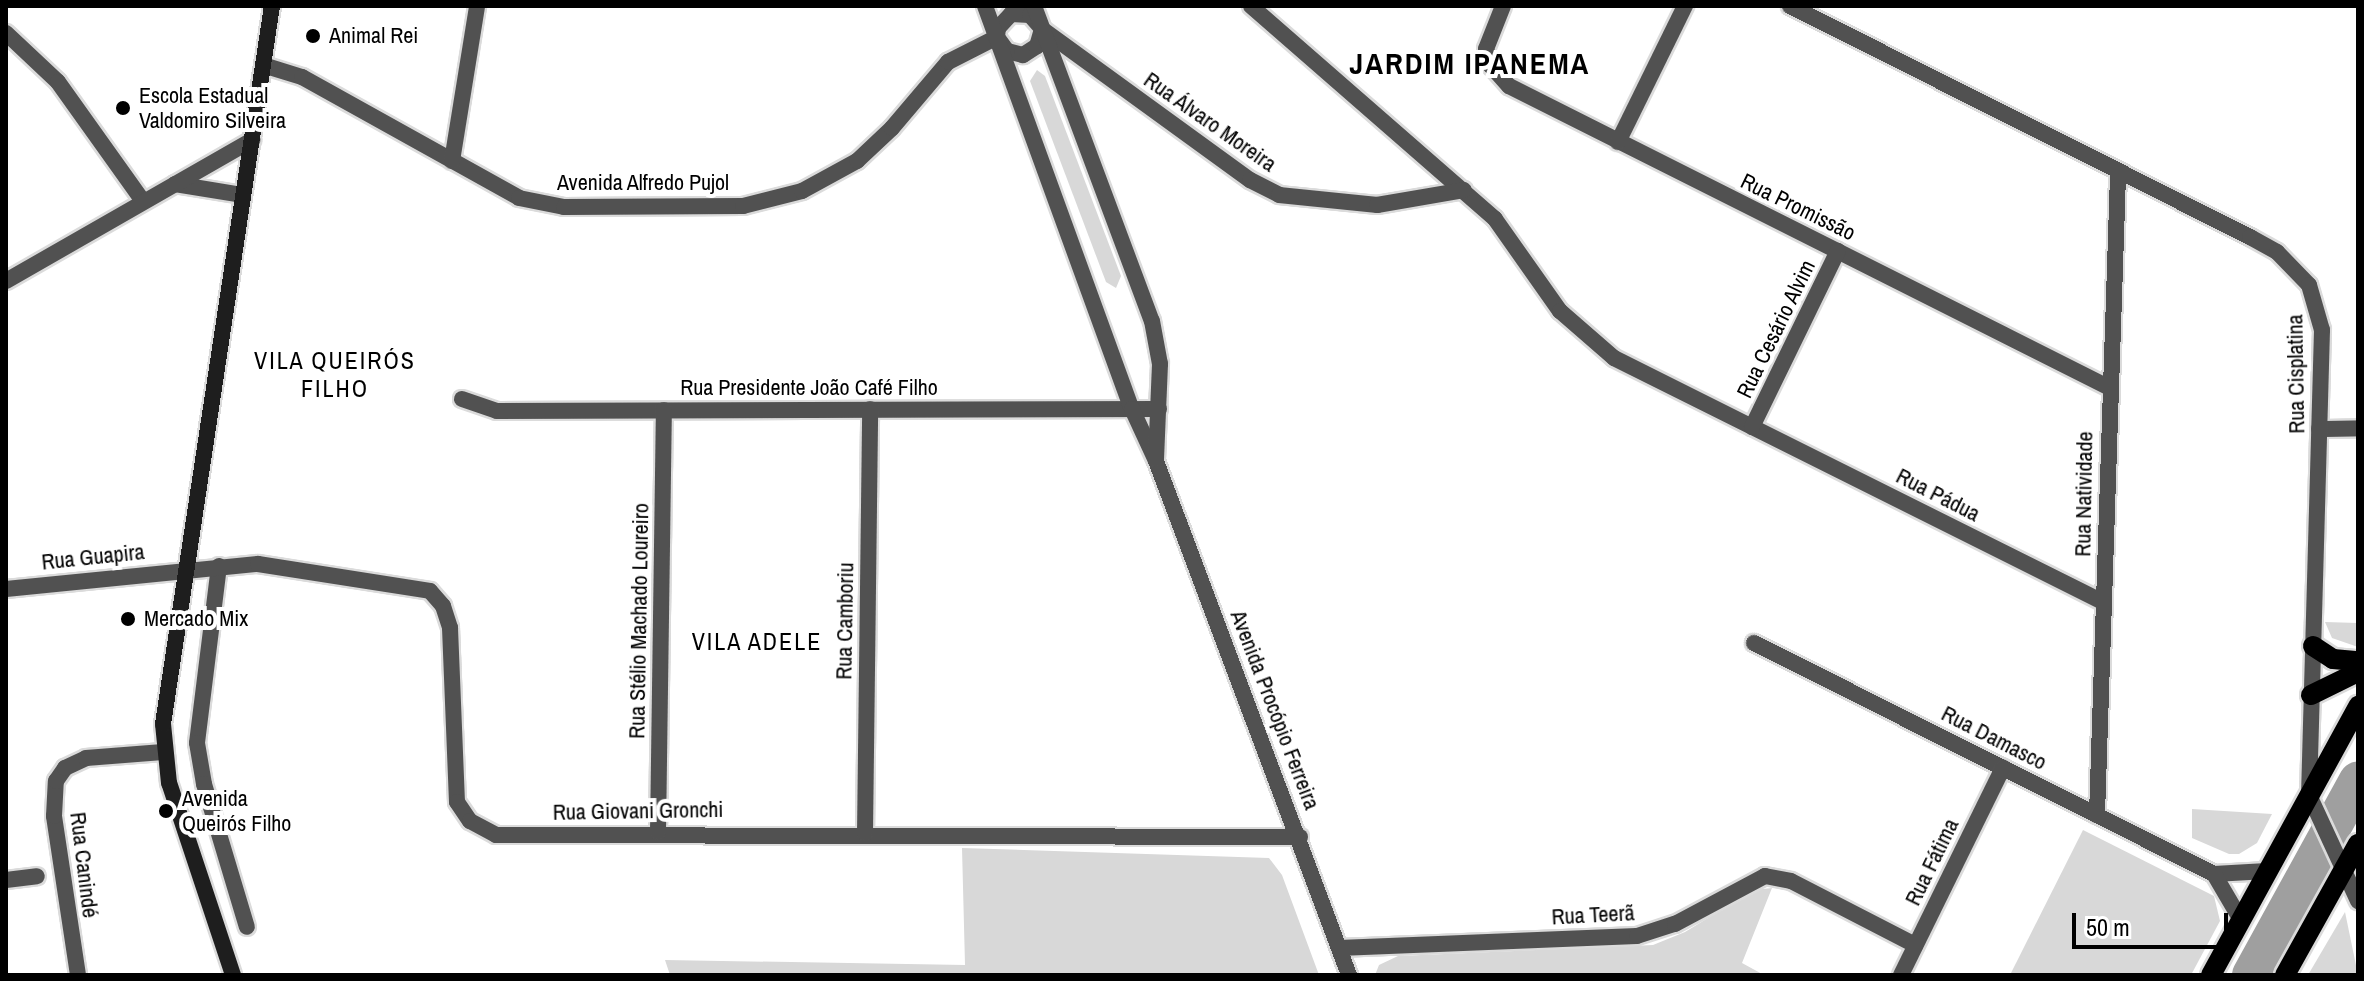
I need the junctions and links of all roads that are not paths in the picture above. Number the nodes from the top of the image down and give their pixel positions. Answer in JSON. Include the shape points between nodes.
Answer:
{"nodes":[{"id":1,"x":272,"y":6,"type":"edge"},
{"id":2,"x":477,"y":6,"type":"edge"},
{"id":3,"x":985,"y":6,"type":"edge"},
{"id":4,"x":1034,"y":6,"type":"edge"},
{"id":5,"x":1251,"y":6,"type":"edge"},
{"id":6,"x":1503,"y":6,"type":"edge"},
{"id":7,"x":1685,"y":6,"type":"edge"},
{"id":8,"x":1790,"y":6,"type":"edge"},
{"id":9,"x":1042,"y":29,"type":"junction"},
{"id":10,"x":6,"y":33,"type":"edge"},
{"id":11,"x":997,"y":37,"type":"junction"},
{"id":12,"x":263,"y":65,"type":"junction"},
{"id":13,"x":252,"y":140,"type":"junction"},
{"id":14,"x":1618,"y":142,"type":"junction"},
{"id":15,"x":452,"y":161,"type":"junction"},
{"id":16,"x":2118,"y":174,"type":"junction"},
{"id":17,"x":173,"y":184,"type":"junction"},
{"id":18,"x":1464,"y":190,"type":"junction"},
{"id":19,"x":243,"y":195,"type":"junction"},
{"id":20,"x":143,"y":201,"type":"junction"},
{"id":21,"x":1838,"y":251,"type":"junction"},
{"id":22,"x":6,"y":281,"type":"edge"},
{"id":23,"x":2108,"y":387,"type":"junction"},
{"id":24,"x":462,"y":399,"type":"dead end"},
{"id":25,"x":870,"y":409,"type":"junction"},
{"id":26,"x":1132,"y":409,"type":"junction"},
{"id":27,"x":1159,"y":409,"type":"junction"},
{"id":28,"x":664,"y":410,"type":"junction"},
{"id":29,"x":1752,"y":427,"type":"junction"},
{"id":30,"x":2358,"y":428,"type":"edge"},
{"id":31,"x":2319,"y":429,"type":"junction"},
{"id":32,"x":1156,"y":461,"type":"junction"},
{"id":33,"x":219,"y":566,"type":"junction"},
{"id":34,"x":184,"y":569,"type":"junction"},
{"id":35,"x":6,"y":589,"type":"edge"},
{"id":36,"x":2103,"y":602,"type":"junction"},
{"id":37,"x":1754,"y":643,"type":"dead end"},
{"id":38,"x":2313,"y":646,"type":"junction"},
{"id":39,"x":2358,"y":661,"type":"edge"},
{"id":40,"x":2358,"y":672,"type":"edge"},
{"id":41,"x":2311,"y":695,"type":"junction"},
{"id":42,"x":2358,"y":706,"type":"edge"},
{"id":43,"x":163,"y":752,"type":"junction"},
{"id":44,"x":2003,"y":768,"type":"junction"},
{"id":45,"x":2309,"y":795,"type":"junction"},
{"id":46,"x":2097,"y":815,"type":"junction"},
{"id":47,"x":658,"y":832,"type":"junction"},
{"id":48,"x":865,"y":833,"type":"junction"},
{"id":49,"x":1300,"y":837,"type":"junction"},
{"id":50,"x":2358,"y":844,"type":"edge"},
{"id":51,"x":2344,"y":870,"type":"junction"},
{"id":52,"x":2267,"y":871,"type":"junction"},
{"id":53,"x":2214,"y":874,"type":"junction"},
{"id":54,"x":37,"y":876,"type":"dead end"},
{"id":55,"x":6,"y":880,"type":"edge"},
{"id":56,"x":2358,"y":901,"type":"edge"},
{"id":57,"x":2241,"y":920,"type":"junction"},
{"id":58,"x":247,"y":927,"type":"dead end"},
{"id":59,"x":1915,"y":945,"type":"junction"},
{"id":60,"x":1339,"y":948,"type":"junction"},
{"id":61,"x":78,"y":975,"type":"edge"},
{"id":62,"x":233,"y":975,"type":"edge"},
{"id":63,"x":1349,"y":975,"type":"edge"},
{"id":64,"x":1901,"y":975,"type":"edge"},
{"id":65,"x":2211,"y":975,"type":"edge"},
{"id":66,"x":2285,"y":975,"type":"edge"}],
"edges":[{"from":1,"to":12,"type":"main road"},
{"from":2,"to":15,"type":"street"},
{"from":3,"to":11,"type":"street","name":"Avenida Procópio Ferreira"},
{"from":4,"to":9,"type":"street","name":"Avenida Procópio Ferreira"},
{"from":5,"to":18,"type":"street","name":"Rua Pádua"},
{"from":6,"to":14,"type":"street","name":"Rua Promissão","via":[[1486,49],[1491,66],[1509,86]]},
{"from":7,"to":14,"type":"street"},
{"from":8,"to":16,"type":"street","name":"Rua Cisplatina"},
{"from":9,"to":11,"type":"street","name":"Avenida Alfredo Pujol","via":[[1030,15],[1011,14]]},
{"from":9,"to":11,"type":"street","via":[[1037,46],[1023,55],[1007,51]]},
{"from":9,"to":18,"type":"street","name":"Rua Álvaro Moreira","via":[[1271,192],[1298,200],[1377,205]]},
{"from":9,"to":27,"type":"street","name":"Avenida Procópio Ferreira","via":[[1152,321]]},
{"from":10,"to":20,"type":"street","via":[[58,82]]},
{"from":11,"to":15,"type":"street","name":"Avenida Alfredo Pujol","via":[[948,62],[857,161],[802,191],[762,203],[541,204],[498,188]]},
{"from":11,"to":26,"type":"street","name":"Avenida Procópio Ferreira"},
{"from":12,"to":13,"type":"main road"},
{"from":12,"to":15,"type":"street","name":"Avenida Alfredo Pujol","via":[[302,77]]},
{"from":13,"to":17,"type":"street"},
{"from":13,"to":19,"type":"main road"},
{"from":14,"to":21,"type":"street","name":"Rua Promissão"},
{"from":16,"to":23,"type":"street","name":"Rua Natividade"},
{"from":16,"to":31,"type":"street","name":"Rua Cisplatina","via":[[2277,252],[2309,285],[2322,330]]},
{"from":17,"to":19,"type":"street"},
{"from":17,"to":20,"type":"street"},
{"from":18,"to":29,"type":"street","name":"Rua Pádua","via":[[1495,219],[1549,297],[1584,334],[1634,369]]},
{"from":19,"to":34,"type":"main road"},
{"from":20,"to":22,"type":"street"},
{"from":21,"to":23,"type":"street","name":"Rua Promissão"},
{"from":21,"to":29,"type":"street","name":"Rua Cesário Alvim"},
{"from":23,"to":36,"type":"street","name":"Rua Natividade"},
{"from":24,"to":28,"type":"street","name":"Rua Presidente João Café Filho","via":[[497,411]]},
{"from":25,"to":26,"type":"street","name":"Rua Presidente João Café Filho"},
{"from":25,"to":28,"type":"street","name":"Rua Presidente João Café Filho"},
{"from":25,"to":48,"type":"street","name":"Rua Camboriu"},
{"from":26,"to":27,"type":"street","name":"Rua Presidente João Café Filho"},
{"from":26,"to":32,"type":"street","name":"Avenida Procópio Ferreira"},
{"from":27,"to":32,"type":"street","name":"Avenida Procópio Ferreira"},
{"from":28,"to":47,"type":"street","name":"Rua Stélio Machado Loureiro"},
{"from":29,"to":36,"type":"street","name":"Rua Pádua"},
{"from":30,"to":31,"type":"street"},
{"from":31,"to":38,"type":"street","name":"Rua Cisplatina"},
{"from":32,"to":49,"type":"street","name":"Avenida Procópio Ferreira"},
{"from":33,"to":34,"type":"street","name":"Rua Giovani Gronchi"},
{"from":33,"to":47,"type":"street","name":"Rua Giovani Gronchi","via":[[278,565],[339,574],[416,586],[438,599],[450,628],[455,790],[462,813],[481,830],[496,835]]},
{"from":33,"to":58,"type":"street","via":[[197,743]]},
{"from":34,"to":35,"type":"street","name":"Rua Guapira"},
{"from":34,"to":43,"type":"main road"},
{"from":36,"to":46,"type":"street","name":"Rua Natividade"},
{"from":37,"to":44,"type":"street","name":"Rua Damasco"},
{"from":38,"to":39,"type":"main road","via":[[2333,659]]},
{"from":38,"to":41,"type":"street","name":"Rua Cisplatina"},
{"from":40,"to":41,"type":"main road"},
{"from":41,"to":45,"type":"street","name":"Rua Cisplatina"},
{"from":42,"to":45,"type":"main road"},
{"from":43,"to":61,"type":"street","name":"Rua Canindé","via":[[86,758],[72,762],[56,781],[54,816]]},
{"from":43,"to":62,"type":"main road"},
{"from":44,"to":46,"type":"street","name":"Rua Damasco"},
{"from":44,"to":59,"type":"street","name":"Rua Fátima"},
{"from":45,"to":51,"type":"street","name":"Rua Cisplatina"},
{"from":45,"to":52,"type":"main road"},
{"from":46,"to":53,"type":"street","name":"Rua Damasco"},
{"from":47,"to":48,"type":"street","name":"Rua Giovani Gronchi"},
{"from":48,"to":49,"type":"street","name":"Rua Giovani Gronchi"},
{"from":49,"to":60,"type":"street","name":"Avenida Procópio Ferreira"},
{"from":50,"to":51,"type":"main road"},
{"from":51,"to":56,"type":"street","name":"Rua Cisplatina"},
{"from":51,"to":66,"type":"main road"},
{"from":52,"to":53,"type":"street"},
{"from":52,"to":57,"type":"main road"},
{"from":53,"to":57,"type":"street"},
{"from":54,"to":55,"type":"street"},
{"from":57,"to":65,"type":"main road"},
{"from":59,"to":60,"type":"street","name":"Rua Teerã","via":[[1791,881],[1765,876],[1675,924],[1637,936]]},
{"from":59,"to":64,"type":"street","name":"Rua Fátima"},
{"from":60,"to":63,"type":"street","name":"Avenida Procópio Ferreira"}]}
